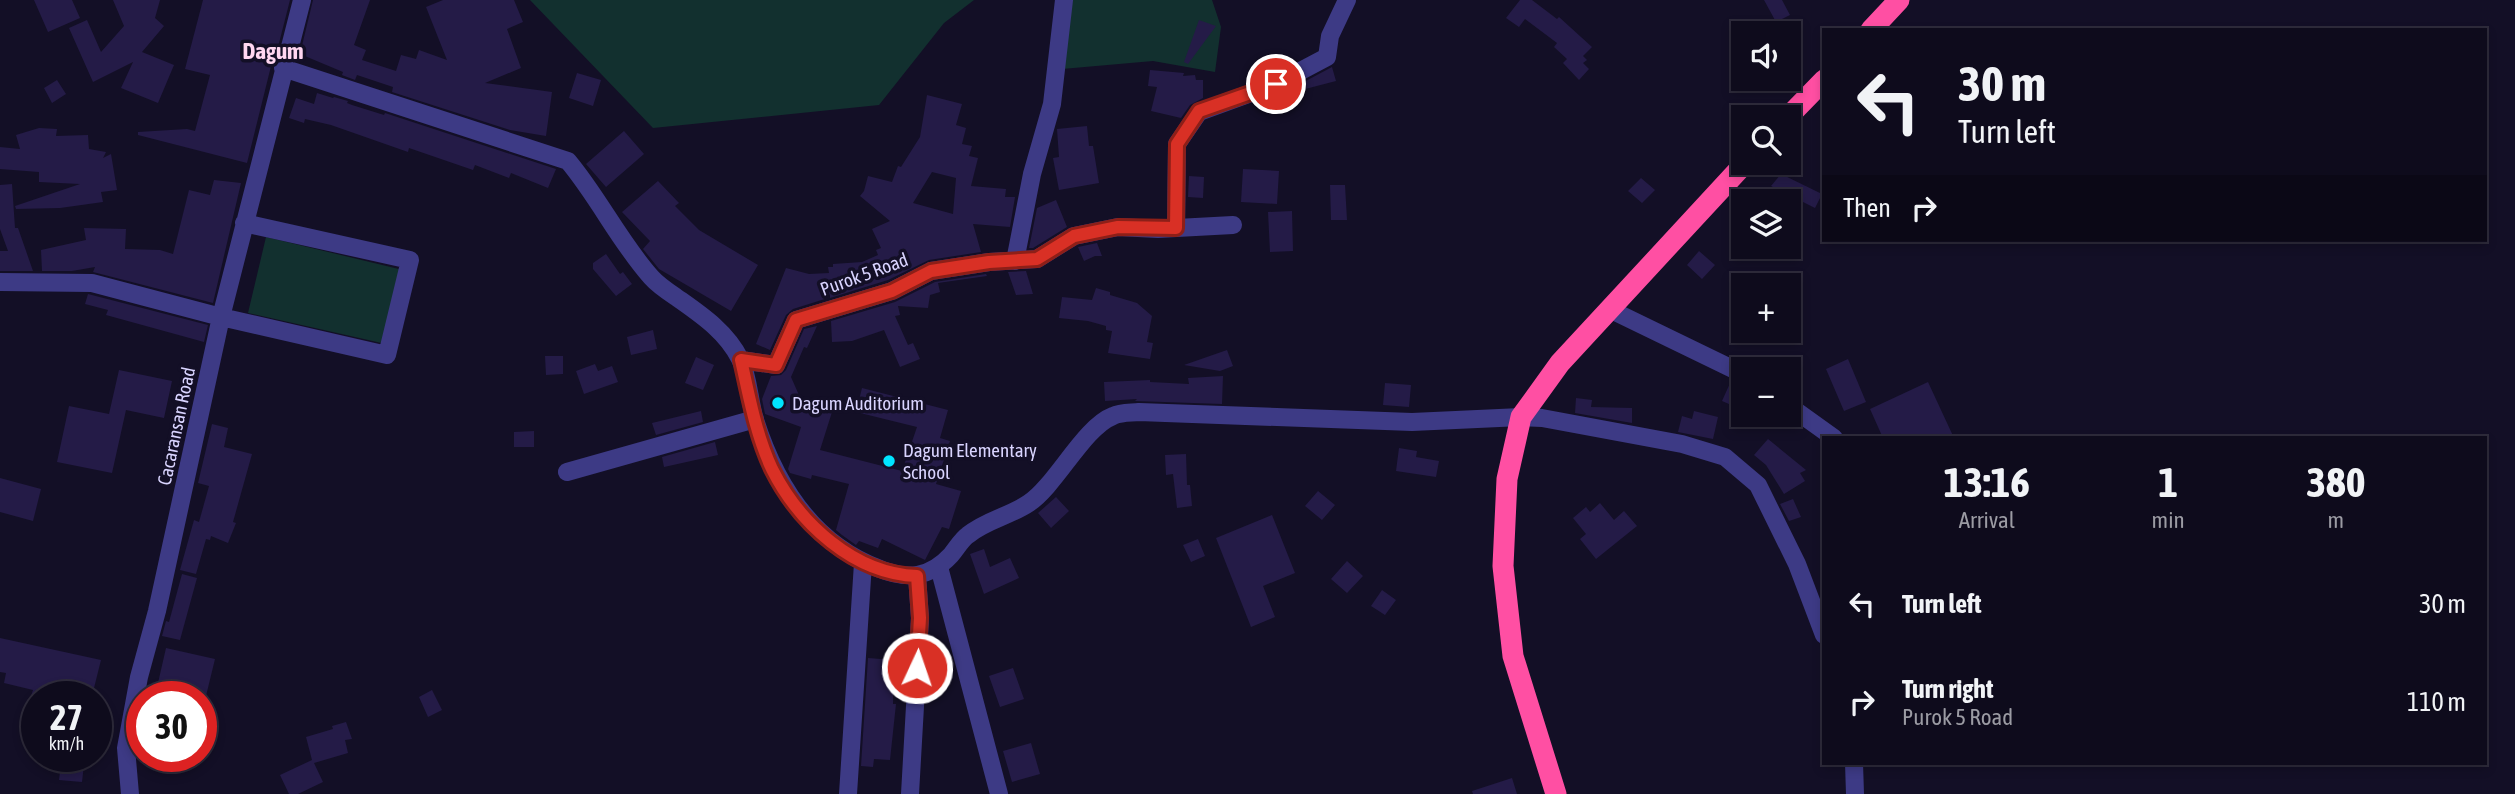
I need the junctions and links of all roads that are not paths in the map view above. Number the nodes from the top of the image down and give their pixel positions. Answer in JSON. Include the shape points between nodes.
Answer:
{"nodes":[{"id":1,"x":302,"y":0,"type":"edge"},
{"id":2,"x":1064,"y":0,"type":"edge"},
{"id":3,"x":1347,"y":0,"type":"edge"},
{"id":4,"x":1899,"y":0,"type":"edge"},
{"id":5,"x":1873,"y":28,"type":"edge"},
{"id":6,"x":283,"y":68,"type":"junction"},
{"id":7,"x":1822,"y":82,"type":"edge"},
{"id":8,"x":1800,"y":105,"type":"edge"},
{"id":9,"x":1734,"y":175,"type":"edge"},
{"id":10,"x":244,"y":223,"type":"junction"},
{"id":11,"x":1233,"y":225,"type":"dead end"},
{"id":12,"x":1176,"y":228,"type":"junction"},
{"id":13,"x":1015,"y":261,"type":"junction"},
{"id":14,"x":0,"y":282,"type":"edge"},
{"id":15,"x":1609,"y":309,"type":"junction"},
{"id":16,"x":221,"y":317,"type":"junction"},
{"id":17,"x":741,"y":360,"type":"junction"},
{"id":18,"x":1731,"y":368,"type":"edge"},
{"id":19,"x":1801,"y":414,"type":"edge"},
{"id":20,"x":1521,"y":417,"type":"junction"},
{"id":21,"x":755,"y":419,"type":"junction"},
{"id":22,"x":1831,"y":436,"type":"edge"},
{"id":23,"x":566,"y":472,"type":"dead end"},
{"id":24,"x":863,"y":563,"type":"junction"},
{"id":25,"x":939,"y":567,"type":"junction"},
{"id":26,"x":917,"y":576,"type":"junction"},
{"id":27,"x":1822,"y":630,"type":"edge"},
{"id":28,"x":1854,"y":765,"type":"edge"},
{"id":29,"x":130,"y":794,"type":"edge"},
{"id":30,"x":848,"y":794,"type":"edge"},
{"id":31,"x":910,"y":794,"type":"edge"},
{"id":32,"x":999,"y":794,"type":"edge"},
{"id":33,"x":1556,"y":794,"type":"edge"},
{"id":34,"x":1855,"y":794,"type":"edge"}],
"edges":[{"from":1,"to":6,"type":"street","name":"Cacaransan Road"},
{"from":2,"to":13,"type":"street","via":[[1052,104]]},
{"from":3,"to":12,"type":"street","via":[[1330,36],[1327,57],[1276,84],[1199,111],[1177,144]]},
{"from":4,"to":5,"type":"highway"},
{"from":6,"to":10,"type":"street","name":"Cacaransan Road"},
{"from":6,"to":17,"type":"street","via":[[568,161],[653,280],[719,329]]},
{"from":7,"to":8,"type":"highway"},
{"from":9,"to":15,"type":"highway"},
{"from":10,"to":16,"type":"street","name":"Cacaransan Road"},
{"from":10,"to":16,"type":"street","via":[[410,260],[387,355]]},
{"from":11,"to":12,"type":"street","name":"Purok 5 Road"},
{"from":12,"to":13,"type":"street","name":"Purok 5 Road","via":[[1118,227],[1074,236],[1037,259]]},
{"from":13,"to":17,"type":"street","name":"Purok 5 Road","via":[[931,271],[892,291],[796,320],[776,365]]},
{"from":14,"to":16,"type":"street","via":[[92,283]]},
{"from":15,"to":18,"type":"street"},
{"from":15,"to":20,"type":"highway","via":[[1560,363]]},
{"from":16,"to":29,"type":"street","name":"Cacaransan Road","via":[[158,611],[139,677],[126,748]]},
{"from":17,"to":21,"type":"street"},
{"from":19,"to":22,"type":"street"},
{"from":20,"to":25,"type":"street","via":[[1412,422],[1117,414],[1094,431],[1030,502],[967,536]]},
{"from":20,"to":27,"type":"street","via":[[1682,444],[1725,457],[1758,485],[1797,564]]},
{"from":20,"to":33,"type":"highway","via":[[1507,479],[1503,566],[1513,656]]},
{"from":21,"to":23,"type":"street"},
{"from":21,"to":24,"type":"street","via":[[772,468],[796,506],[822,535]]},
{"from":24,"to":26,"type":"street","via":[[896,576]]},
{"from":24,"to":30,"type":"street"},
{"from":25,"to":26,"type":"street"},
{"from":25,"to":32,"type":"street"},
{"from":26,"to":31,"type":"street","via":[[920,618]]},
{"from":28,"to":34,"type":"street"}]}
